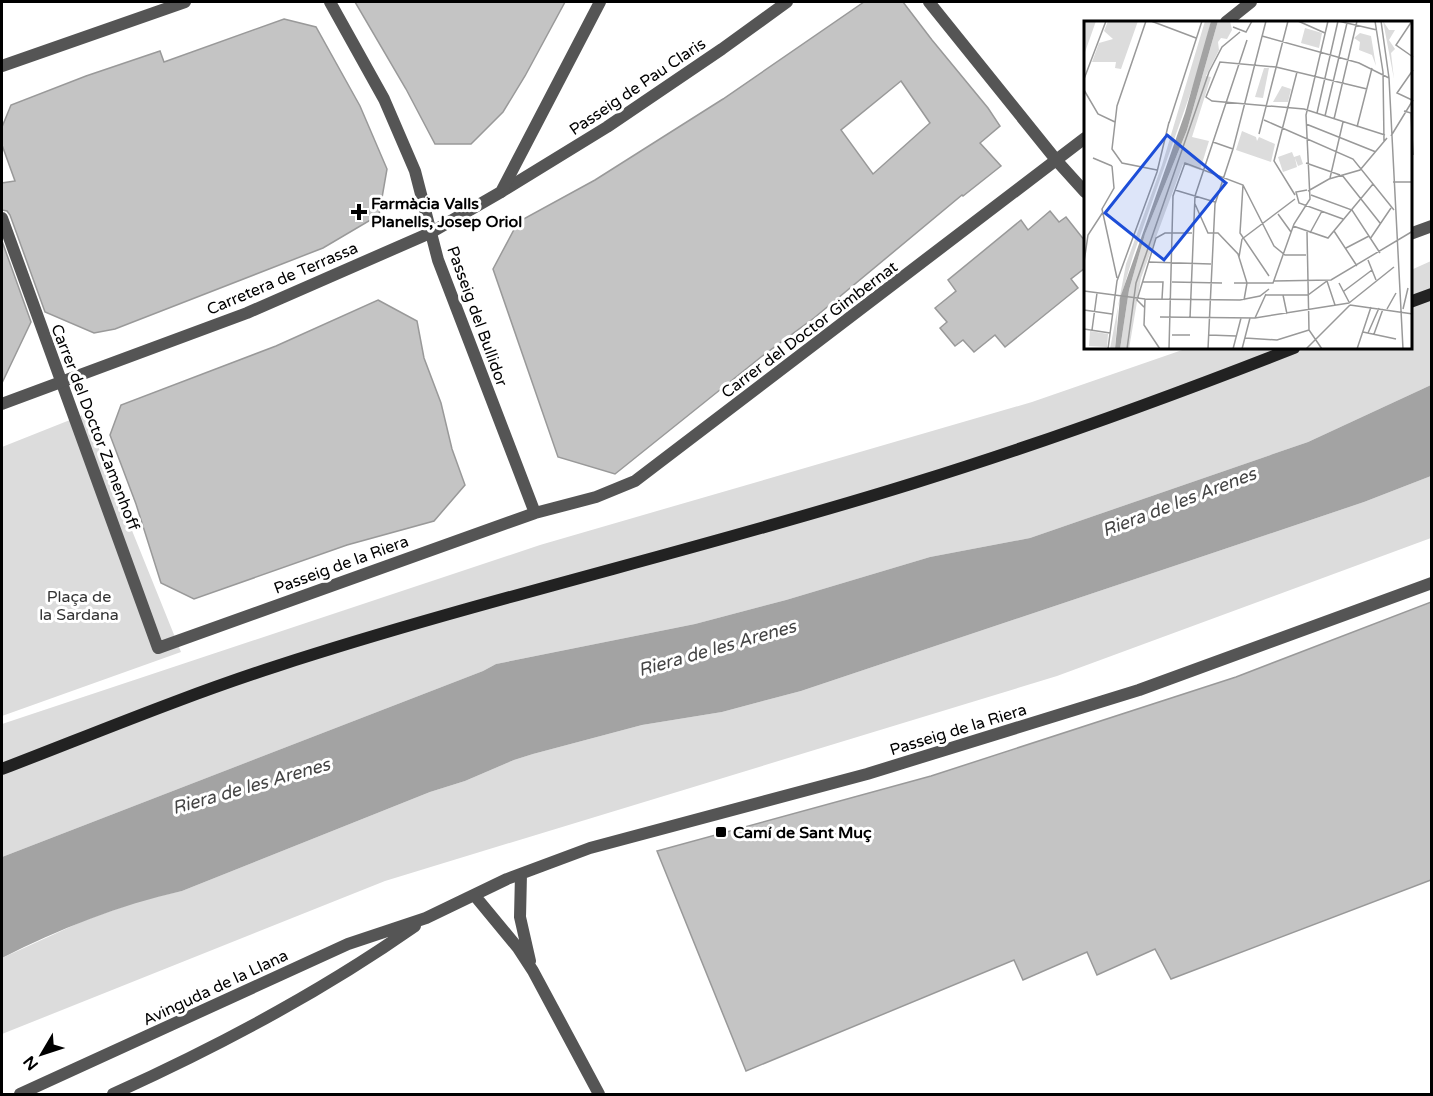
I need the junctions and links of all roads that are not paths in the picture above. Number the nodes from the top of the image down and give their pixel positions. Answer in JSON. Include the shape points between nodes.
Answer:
{"nodes":[{"id":1,"x":185,"y":2,"type":"edge"},
{"id":2,"x":330,"y":2,"type":"edge"},
{"id":3,"x":600,"y":2,"type":"edge"},
{"id":4,"x":787,"y":2,"type":"edge"},
{"id":5,"x":929,"y":2,"type":"edge"},
{"id":6,"x":1251,"y":2,"type":"edge"},
{"id":7,"x":1227,"y":21,"type":"edge"},
{"id":8,"x":2,"y":66,"type":"edge"},
{"id":9,"x":1084,"y":139,"type":"edge"},
{"id":10,"x":1057,"y":161,"type":"junction"},
{"id":11,"x":1084,"y":191,"type":"edge"},
{"id":12,"x":501,"y":192,"type":"junction"},
{"id":13,"x":2,"y":218,"type":"edge"},
{"id":14,"x":1431,"y":226,"type":"edge"},
{"id":15,"x":430,"y":232,"type":"junction"},
{"id":16,"x":1412,"y":233,"type":"edge"},
{"id":17,"x":1431,"y":294,"type":"edge"},
{"id":18,"x":1412,"y":301,"type":"edge"},
{"id":19,"x":1289,"y":350,"type":"edge"},
{"id":20,"x":60,"y":382,"type":"junction"},
{"id":21,"x":2,"y":404,"type":"edge"},
{"id":22,"x":535,"y":513,"type":"junction"},
{"id":23,"x":1431,"y":583,"type":"edge"},
{"id":24,"x":158,"y":648,"type":"joint"},
{"id":25,"x":2,"y":769,"type":"edge"},
{"id":26,"x":521,"y":874,"type":"junction"},
{"id":27,"x":489,"y":888,"type":"joint"},
{"id":28,"x":475,"y":896,"type":"junction"},
{"id":29,"x":426,"y":918,"type":"junction"},
{"id":30,"x":532,"y":971,"type":"junction"},
{"id":31,"x":20,"y":1095,"type":"edge"},
{"id":32,"x":113,"y":1095,"type":"edge"},
{"id":33,"x":599,"y":1095,"type":"edge"}],
"edges":[{"from":1,"to":8,"type":"street"},
{"from":2,"to":15,"type":"street","name":"Passeig del Bullidor","via":[[384,99],[414,171]]},
{"from":3,"to":12,"type":"street"},
{"from":4,"to":12,"type":"street","name":"Passeig de Pau Claris","via":[[607,127]]},
{"from":5,"to":10,"type":"street"},
{"from":6,"to":7,"type":"street"},
{"from":9,"to":10,"type":"street","name":"Carrer del Doctor Gimbernat"},
{"from":10,"to":11,"type":"street"},
{"from":10,"to":22,"type":"street","name":"Carrer del Doctor Gimbernat","via":[[635,481],[596,497]]},
{"from":12,"to":15,"type":"street","name":"Carretera de Terrassa"},
{"from":13,"to":20,"type":"street","name":"Carrer del Doctor Zamenhoff"},
{"from":14,"to":16,"type":"street"},
{"from":15,"to":20,"type":"street","name":"Carretera de Terrassa","via":[[247,313]]},
{"from":15,"to":22,"type":"street","name":"Passeig del Bullidor"},
{"from":17,"to":18,"type":"main road"},
{"from":19,"to":25,"type":"main road","via":[[1151,404],[912,484],[276,666]]},
{"from":20,"to":21,"type":"street","name":"Carretera de Terrassa"},
{"from":20,"to":24,"type":"street","name":"Carrer del Doctor Zamenhoff"},
{"from":22,"to":24,"type":"street","name":"Passeig de la Riera"},
{"from":23,"to":26,"type":"street","name":"Passeig de la Riera","via":[[1139,690],[867,774],[590,848]]},
{"from":26,"to":27,"type":"street","name":"Passeig de la Riera"},
{"from":26,"to":30,"type":"street","via":[[520,917]]},
{"from":27,"to":28,"type":"street","name":"Avinguda de la Llana"},
{"from":28,"to":29,"type":"street","name":"Avinguda de la Llana"},
{"from":28,"to":30,"type":"street"},
{"from":29,"to":31,"type":"street","name":"Avinguda de la Llana","via":[[348,944]]},
{"from":29,"to":32,"type":"street","name":"Avinguda de la Llana","via":[[283,1008]]},
{"from":30,"to":33,"type":"street"}]}
